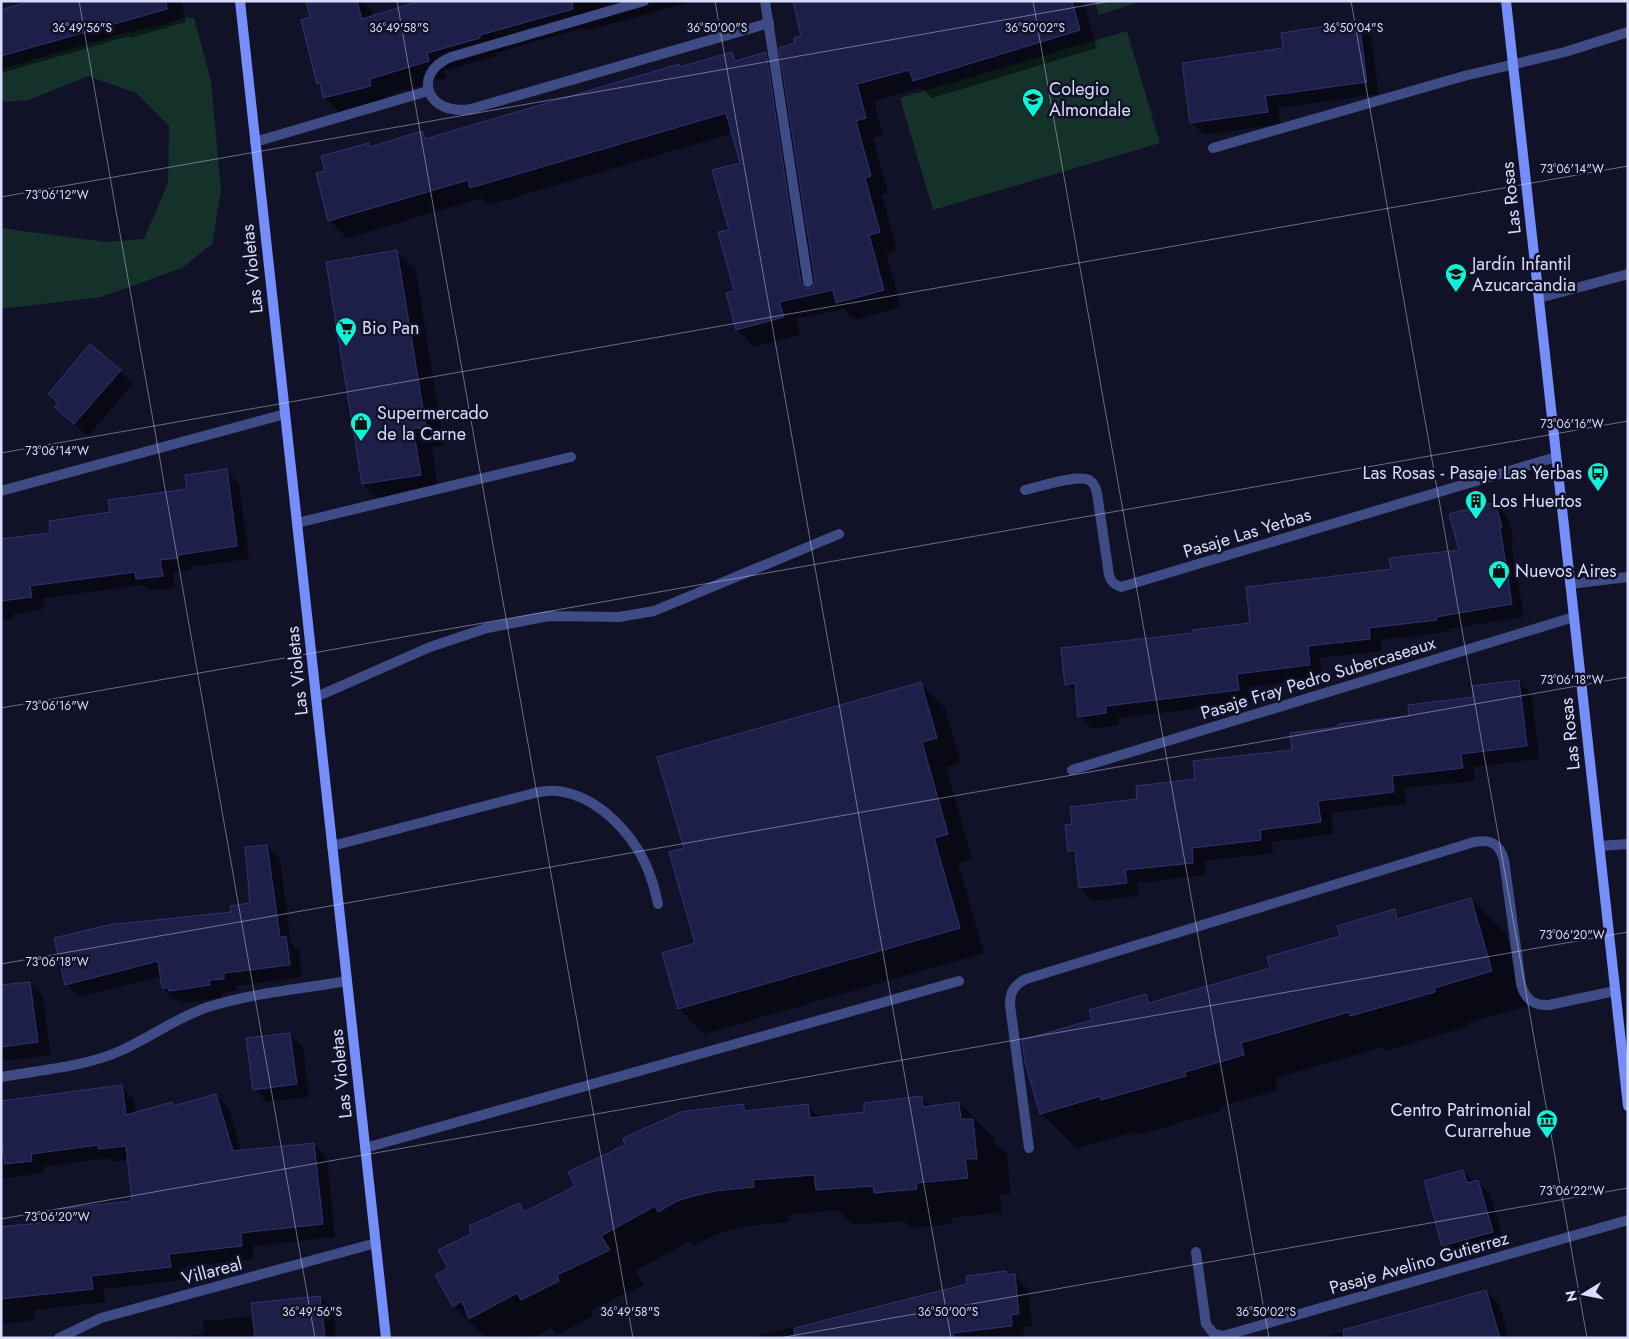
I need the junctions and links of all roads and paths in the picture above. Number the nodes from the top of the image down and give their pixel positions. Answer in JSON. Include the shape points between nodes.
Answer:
{"nodes":[{"id":1,"x":240,"y":1,"type":"edge"},
{"id":2,"x":644,"y":1,"type":"edge"},
{"id":3,"x":765,"y":1,"type":"edge"},
{"id":4,"x":1506,"y":1,"type":"edge"},
{"id":5,"x":768,"y":23,"type":"junction"},
{"id":6,"x":1628,"y":32,"type":"edge"},
{"id":7,"x":1513,"y":64,"type":"junction"},
{"id":8,"x":428,"y":91,"type":"junction"},
{"id":9,"x":255,"y":142,"type":"junction"},
{"id":10,"x":1213,"y":148,"type":"dead end"},
{"id":11,"x":1628,"y":274,"type":"edge"},
{"id":12,"x":808,"y":282,"type":"dead end"},
{"id":13,"x":1539,"y":298,"type":"junction"},
{"id":14,"x":285,"y":414,"type":"junction"},
{"id":15,"x":571,"y":457,"type":"dead end"},
{"id":16,"x":1556,"y":457,"type":"junction"},
{"id":17,"x":1025,"y":490,"type":"dead end"},
{"id":18,"x":1,"y":491,"type":"edge"},
{"id":19,"x":297,"y":523,"type":"junction"},
{"id":20,"x":838,"y":534,"type":"dead end"},
{"id":21,"x":1628,"y":577,"type":"edge"},
{"id":22,"x":1570,"y":584,"type":"junction"},
{"id":23,"x":1574,"y":617,"type":"junction"},
{"id":24,"x":316,"y":697,"type":"junction"},
{"id":25,"x":1072,"y":770,"type":"dead end"},
{"id":26,"x":1628,"y":844,"type":"edge"},
{"id":27,"x":332,"y":846,"type":"junction"},
{"id":28,"x":1599,"y":846,"type":"junction"},
{"id":29,"x":658,"y":904,"type":"dead end"},
{"id":30,"x":347,"y":981,"type":"junction"},
{"id":31,"x":959,"y":981,"type":"dead end"},
{"id":32,"x":1615,"y":991,"type":"junction"},
{"id":33,"x":1,"y":1077,"type":"edge"},
{"id":34,"x":1628,"y":1106,"type":"edge"},
{"id":35,"x":365,"y":1148,"type":"junction"},
{"id":36,"x":1029,"y":1148,"type":"dead end"},
{"id":37,"x":1628,"y":1220,"type":"edge"},
{"id":38,"x":376,"y":1243,"type":"junction"},
{"id":39,"x":1196,"y":1252,"type":"dead end"},
{"id":40,"x":59,"y":1338,"type":"edge"},
{"id":41,"x":386,"y":1338,"type":"edge"}],
"edges":[{"from":1,"to":9,"type":"street","name":"Las Violetas"},
{"from":2,"to":8,"type":"street","via":[[444,60],[432,72]]},
{"from":3,"to":5,"type":"street"},
{"from":4,"to":7,"type":"street","name":"Las Rosas"},
{"from":5,"to":8,"type":"street","via":[[471,109],[443,107]]},
{"from":5,"to":12,"type":"street"},
{"from":6,"to":7,"type":"street"},
{"from":7,"to":10,"type":"street"},
{"from":7,"to":13,"type":"street","name":"Las Rosas"},
{"from":8,"to":9,"type":"street"},
{"from":9,"to":14,"type":"street","name":"Las Violetas"},
{"from":11,"to":13,"type":"street"},
{"from":13,"to":16,"type":"street","name":"Las Rosas"},
{"from":14,"to":18,"type":"street"},
{"from":14,"to":19,"type":"street","name":"Las Violetas"},
{"from":15,"to":19,"type":"street"},
{"from":16,"to":17,"type":"street","name":"Pasaje Las Yerbas","via":[[1121,587],[1115,585],[1109,575],[1097,493],[1091,481],[1075,479]]},
{"from":16,"to":22,"type":"street","name":"Las Rosas"},
{"from":19,"to":24,"type":"street","name":"Las Violetas"},
{"from":20,"to":24,"type":"street","via":[[654,611],[618,617],[549,616],[487,628],[430,647]]},
{"from":21,"to":22,"type":"street"},
{"from":22,"to":23,"type":"street","name":"Las Rosas"},
{"from":23,"to":25,"type":"street","name":"Pasaje Fray Pedro Subercaseaux"},
{"from":23,"to":28,"type":"street","name":"Las Rosas"},
{"from":24,"to":27,"type":"street","name":"Las Violetas"},
{"from":26,"to":28,"type":"street"},
{"from":27,"to":29,"type":"street","via":[[542,791],[557,791],[576,795],[592,804],[623,830],[651,877]]},
{"from":27,"to":30,"type":"street","name":"Las Violetas"},
{"from":28,"to":32,"type":"street","name":"Las Rosas"},
{"from":30,"to":33,"type":"street","via":[[207,1007],[104,1057]]},
{"from":30,"to":35,"type":"street","name":"Las Violetas"},
{"from":31,"to":35,"type":"street"},
{"from":32,"to":34,"type":"street","name":"Las Rosas"},
{"from":32,"to":36,"type":"street","via":[[1542,1006],[1529,1001],[1521,984],[1502,851],[1488,841],[1474,842],[1019,983],[1010,996],[1010,1005]]},
{"from":35,"to":38,"type":"street","name":"Las Violetas"},
{"from":37,"to":39,"type":"street","name":"Pasaje Avelino Gutierrez","via":[[1223,1336],[1214,1334],[1206,1324]]},
{"from":38,"to":40,"type":"street","name":"Villareal","via":[[101,1318]]},
{"from":38,"to":41,"type":"street","name":"Las Violetas"}]}
